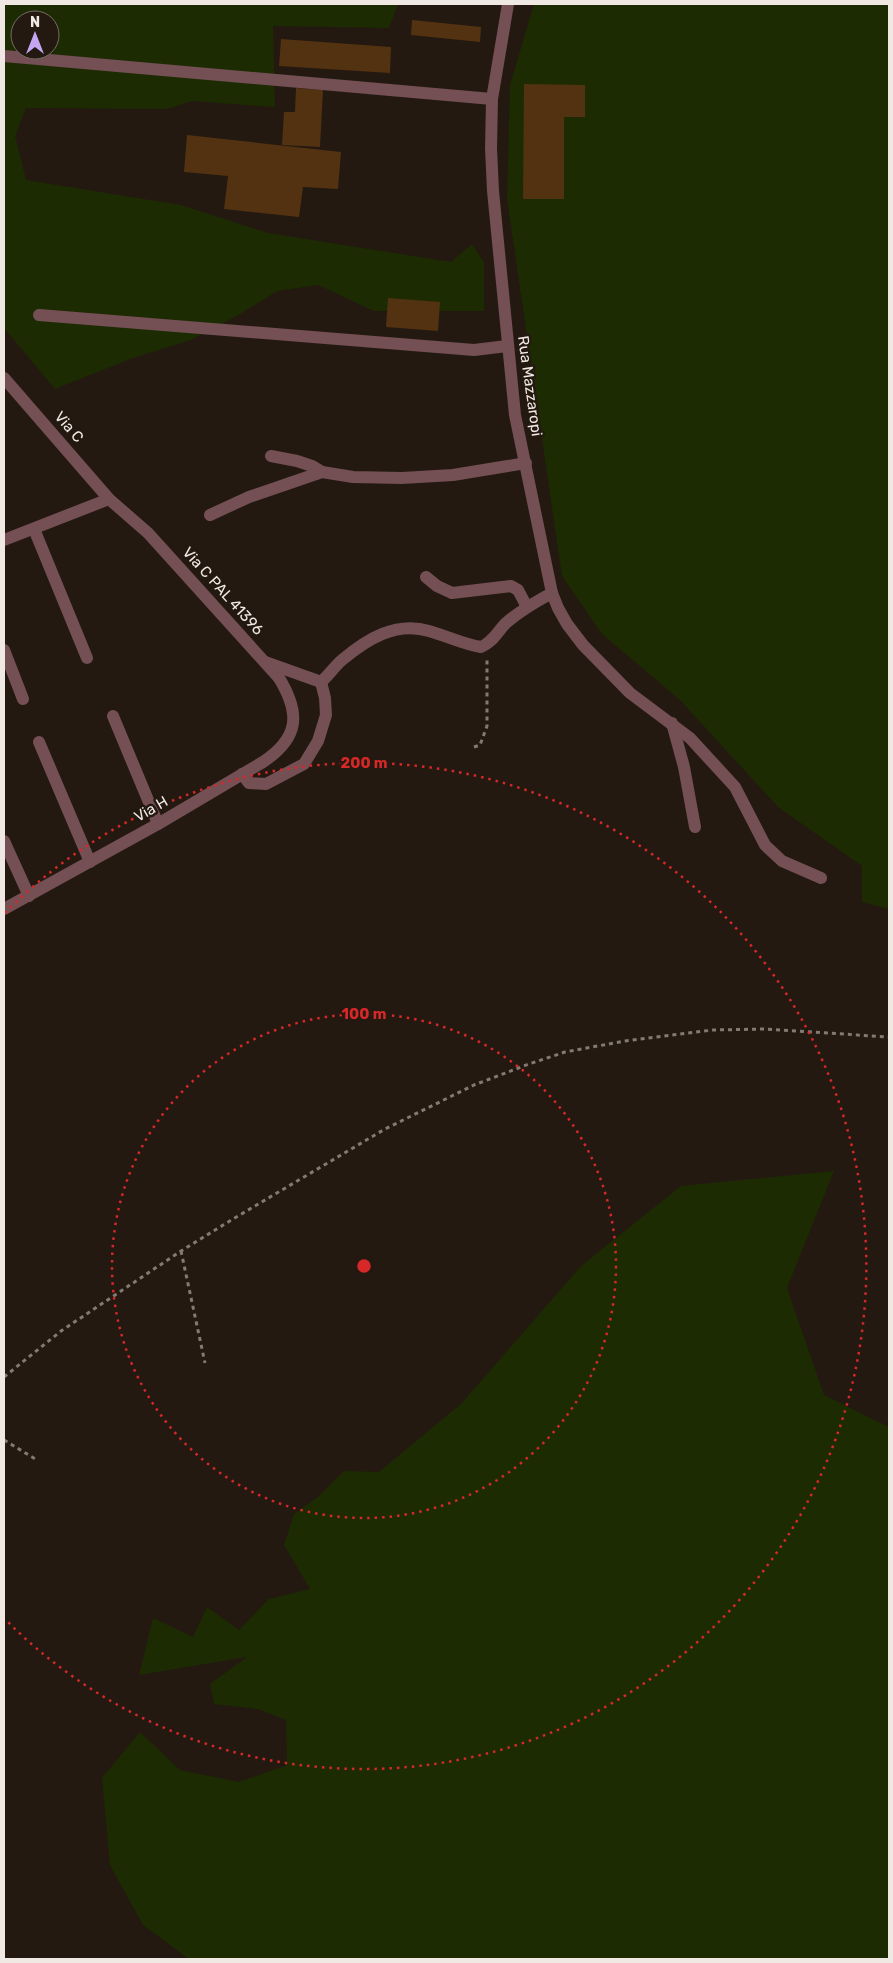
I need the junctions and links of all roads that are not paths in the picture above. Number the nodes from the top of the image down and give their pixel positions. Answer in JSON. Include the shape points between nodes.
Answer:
{"nodes":[{"id":1,"x":508,"y":4,"type":"edge"},
{"id":2,"x":4,"y":56,"type":"edge"},
{"id":3,"x":492,"y":98,"type":"junction"},
{"id":4,"x":39,"y":315,"type":"dead end"},
{"id":5,"x":507,"y":346,"type":"junction"},
{"id":6,"x":4,"y":378,"type":"edge"},
{"id":7,"x":271,"y":456,"type":"dead end"},
{"id":8,"x":526,"y":462,"type":"junction"},
{"id":9,"x":322,"y":472,"type":"junction"},
{"id":10,"x":109,"y":499,"type":"junction"},
{"id":11,"x":210,"y":516,"type":"dead end"},
{"id":12,"x":34,"y":528,"type":"junction"},
{"id":13,"x":4,"y":540,"type":"edge"},
{"id":14,"x":426,"y":576,"type":"dead end"},
{"id":15,"x":552,"y":593,"type":"junction"},
{"id":16,"x":526,"y":607,"type":"junction"},
{"id":17,"x":4,"y":650,"type":"edge"},
{"id":18,"x":87,"y":658,"type":"dead end"},
{"id":19,"x":265,"y":662,"type":"junction"},
{"id":20,"x":321,"y":682,"type":"junction"},
{"id":21,"x":23,"y":699,"type":"dead end"},
{"id":22,"x":113,"y":716,"type":"dead end"},
{"id":23,"x":293,"y":717,"type":"joint"},
{"id":24,"x":672,"y":723,"type":"junction"},
{"id":25,"x":39,"y":742,"type":"dead end"},
{"id":26,"x":242,"y":774,"type":"junction"},
{"id":27,"x":158,"y":824,"type":"junction"},
{"id":28,"x":694,"y":826,"type":"dead end"},
{"id":29,"x":4,"y":841,"type":"edge"},
{"id":30,"x":90,"y":862,"type":"junction"},
{"id":31,"x":821,"y":878,"type":"dead end"},
{"id":32,"x":29,"y":896,"type":"junction"},
{"id":33,"x":4,"y":910,"type":"edge"}],
"edges":[{"from":1,"to":3,"type":"street","name":"Rua Mazzaropi"},
{"from":2,"to":3,"type":"street"},
{"from":3,"to":5,"type":"street","name":"Rua Mazzaropi","via":[[493,191]]},
{"from":4,"to":5,"type":"street","via":[[474,350]]},
{"from":5,"to":8,"type":"street","name":"Rua Mazzaropi","via":[[515,415]]},
{"from":6,"to":10,"type":"street","name":"Via C"},
{"from":7,"to":9,"type":"street","via":[[297,461]]},
{"from":8,"to":9,"type":"street","via":[[453,475],[419,477],[353,477]]},
{"from":8,"to":15,"type":"street","name":"Rua Mazzaropi"},
{"from":9,"to":11,"type":"street","via":[[249,497]]},
{"from":10,"to":12,"type":"street"},
{"from":10,"to":19,"type":"street","name":"Via C PAL 41396","via":[[148,533]]},
{"from":12,"to":13,"type":"street"},
{"from":12,"to":18,"type":"street"},
{"from":14,"to":16,"type":"street","via":[[452,593],[511,586],[518,590]]},
{"from":15,"to":16,"type":"street"},
{"from":15,"to":24,"type":"street","name":"Rua Mazzaropi","via":[[583,645],[630,693]]},
{"from":16,"to":20,"type":"street","via":[[481,647],[411,627],[378,634],[341,661]]},
{"from":17,"to":21,"type":"street"},
{"from":19,"to":20,"type":"street"},
{"from":19,"to":23,"type":"street","name":"Via C PAL 41396","via":[[288,692]]},
{"from":20,"to":26,"type":"street","via":[[326,715],[318,741],[304,764],[266,784],[249,783]]},
{"from":22,"to":27,"type":"street"},
{"from":23,"to":26,"type":"street","name":"Via H","via":[[286,742],[275,754]]},
{"from":24,"to":28,"type":"street"},
{"from":24,"to":31,"type":"street","name":"Rua Mazzaropi","via":[[735,787],[765,845],[782,861]]},
{"from":25,"to":30,"type":"street"},
{"from":26,"to":27,"type":"street","name":"Via H"},
{"from":27,"to":30,"type":"street","name":"Via H"},
{"from":29,"to":32,"type":"street"},
{"from":30,"to":32,"type":"street","name":"Via H"},
{"from":32,"to":33,"type":"street","name":"Via H"}]}
